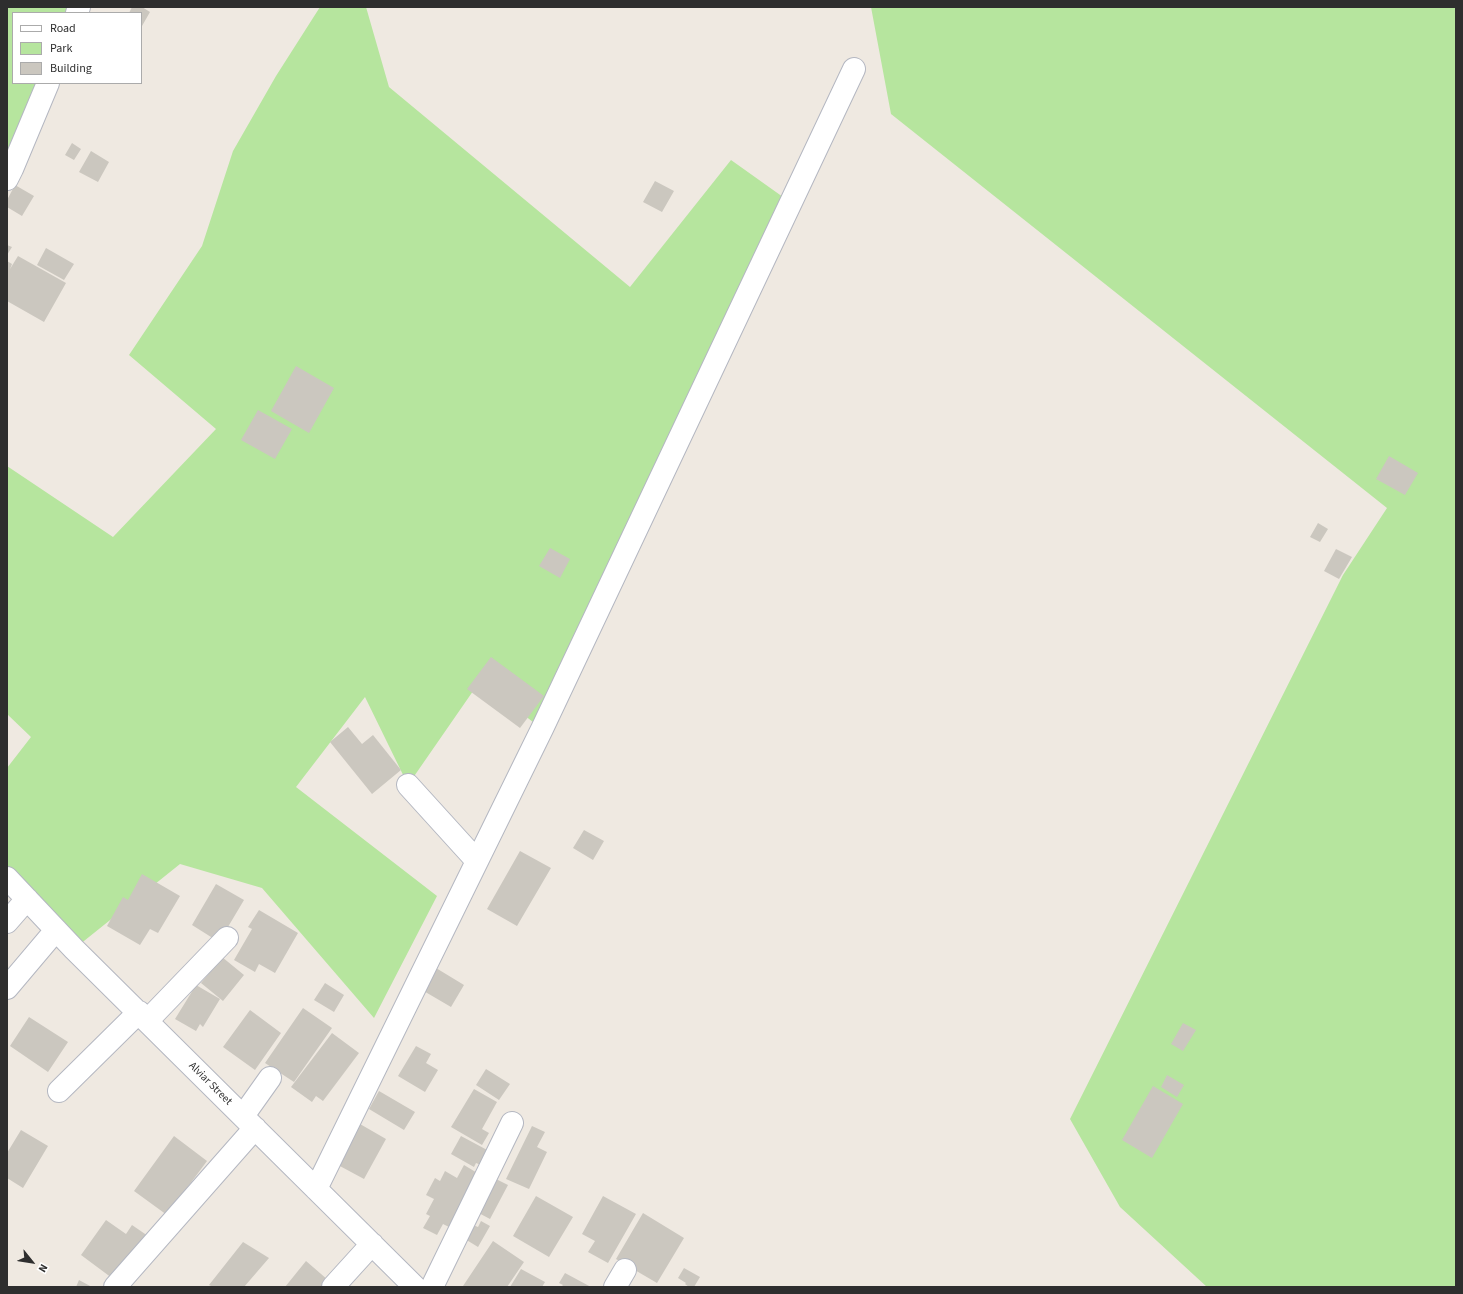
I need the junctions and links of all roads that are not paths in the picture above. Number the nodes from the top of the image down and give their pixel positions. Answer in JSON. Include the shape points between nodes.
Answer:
{"nodes":[{"id":1,"x":854,"y":68,"type":"dead end"},
{"id":2,"x":48,"y":84,"type":"edge"},
{"id":3,"x":7,"y":179,"type":"edge"},
{"id":4,"x":408,"y":785,"type":"dead end"},
{"id":5,"x":478,"y":861,"type":"junction"},
{"id":6,"x":7,"y":878,"type":"edge"},
{"id":7,"x":27,"y":899,"type":"junction"},
{"id":8,"x":7,"y":922,"type":"edge"},
{"id":9,"x":56,"y":930,"type":"junction"},
{"id":10,"x":227,"y":938,"type":"dead end"},
{"id":11,"x":7,"y":988,"type":"edge"},
{"id":12,"x":143,"y":1017,"type":"junction"},
{"id":13,"x":270,"y":1078,"type":"dead end"},
{"id":14,"x":59,"y":1091,"type":"dead end"},
{"id":15,"x":249,"y":1122,"type":"junction"},
{"id":16,"x":512,"y":1123,"type":"dead end"},
{"id":17,"x":316,"y":1189,"type":"junction"},
{"id":18,"x":372,"y":1244,"type":"junction"},
{"id":19,"x":409,"y":1285,"type":"edge"},
{"id":20,"x":115,"y":1287,"type":"edge"},
{"id":21,"x":332,"y":1287,"type":"edge"},
{"id":22,"x":432,"y":1287,"type":"edge"}],
"edges":[{"from":1,"to":5,"type":"street"},
{"from":2,"to":3,"type":"street"},
{"from":4,"to":5,"type":"street"},
{"from":5,"to":17,"type":"street"},
{"from":6,"to":7,"type":"street","name":"Alviar Street"},
{"from":7,"to":8,"type":"street"},
{"from":7,"to":9,"type":"street","name":"Alviar Street"},
{"from":9,"to":11,"type":"street"},
{"from":9,"to":12,"type":"street","name":"Alviar Street"},
{"from":10,"to":12,"type":"street"},
{"from":12,"to":14,"type":"street"},
{"from":12,"to":15,"type":"street","name":"Alviar Street"},
{"from":13,"to":15,"type":"street"},
{"from":15,"to":17,"type":"street","name":"Alviar Street"},
{"from":15,"to":20,"type":"street"},
{"from":16,"to":22,"type":"street"},
{"from":17,"to":18,"type":"street","name":"Alviar Street"},
{"from":18,"to":19,"type":"street","name":"Alviar Street"},
{"from":18,"to":21,"type":"street"}]}
